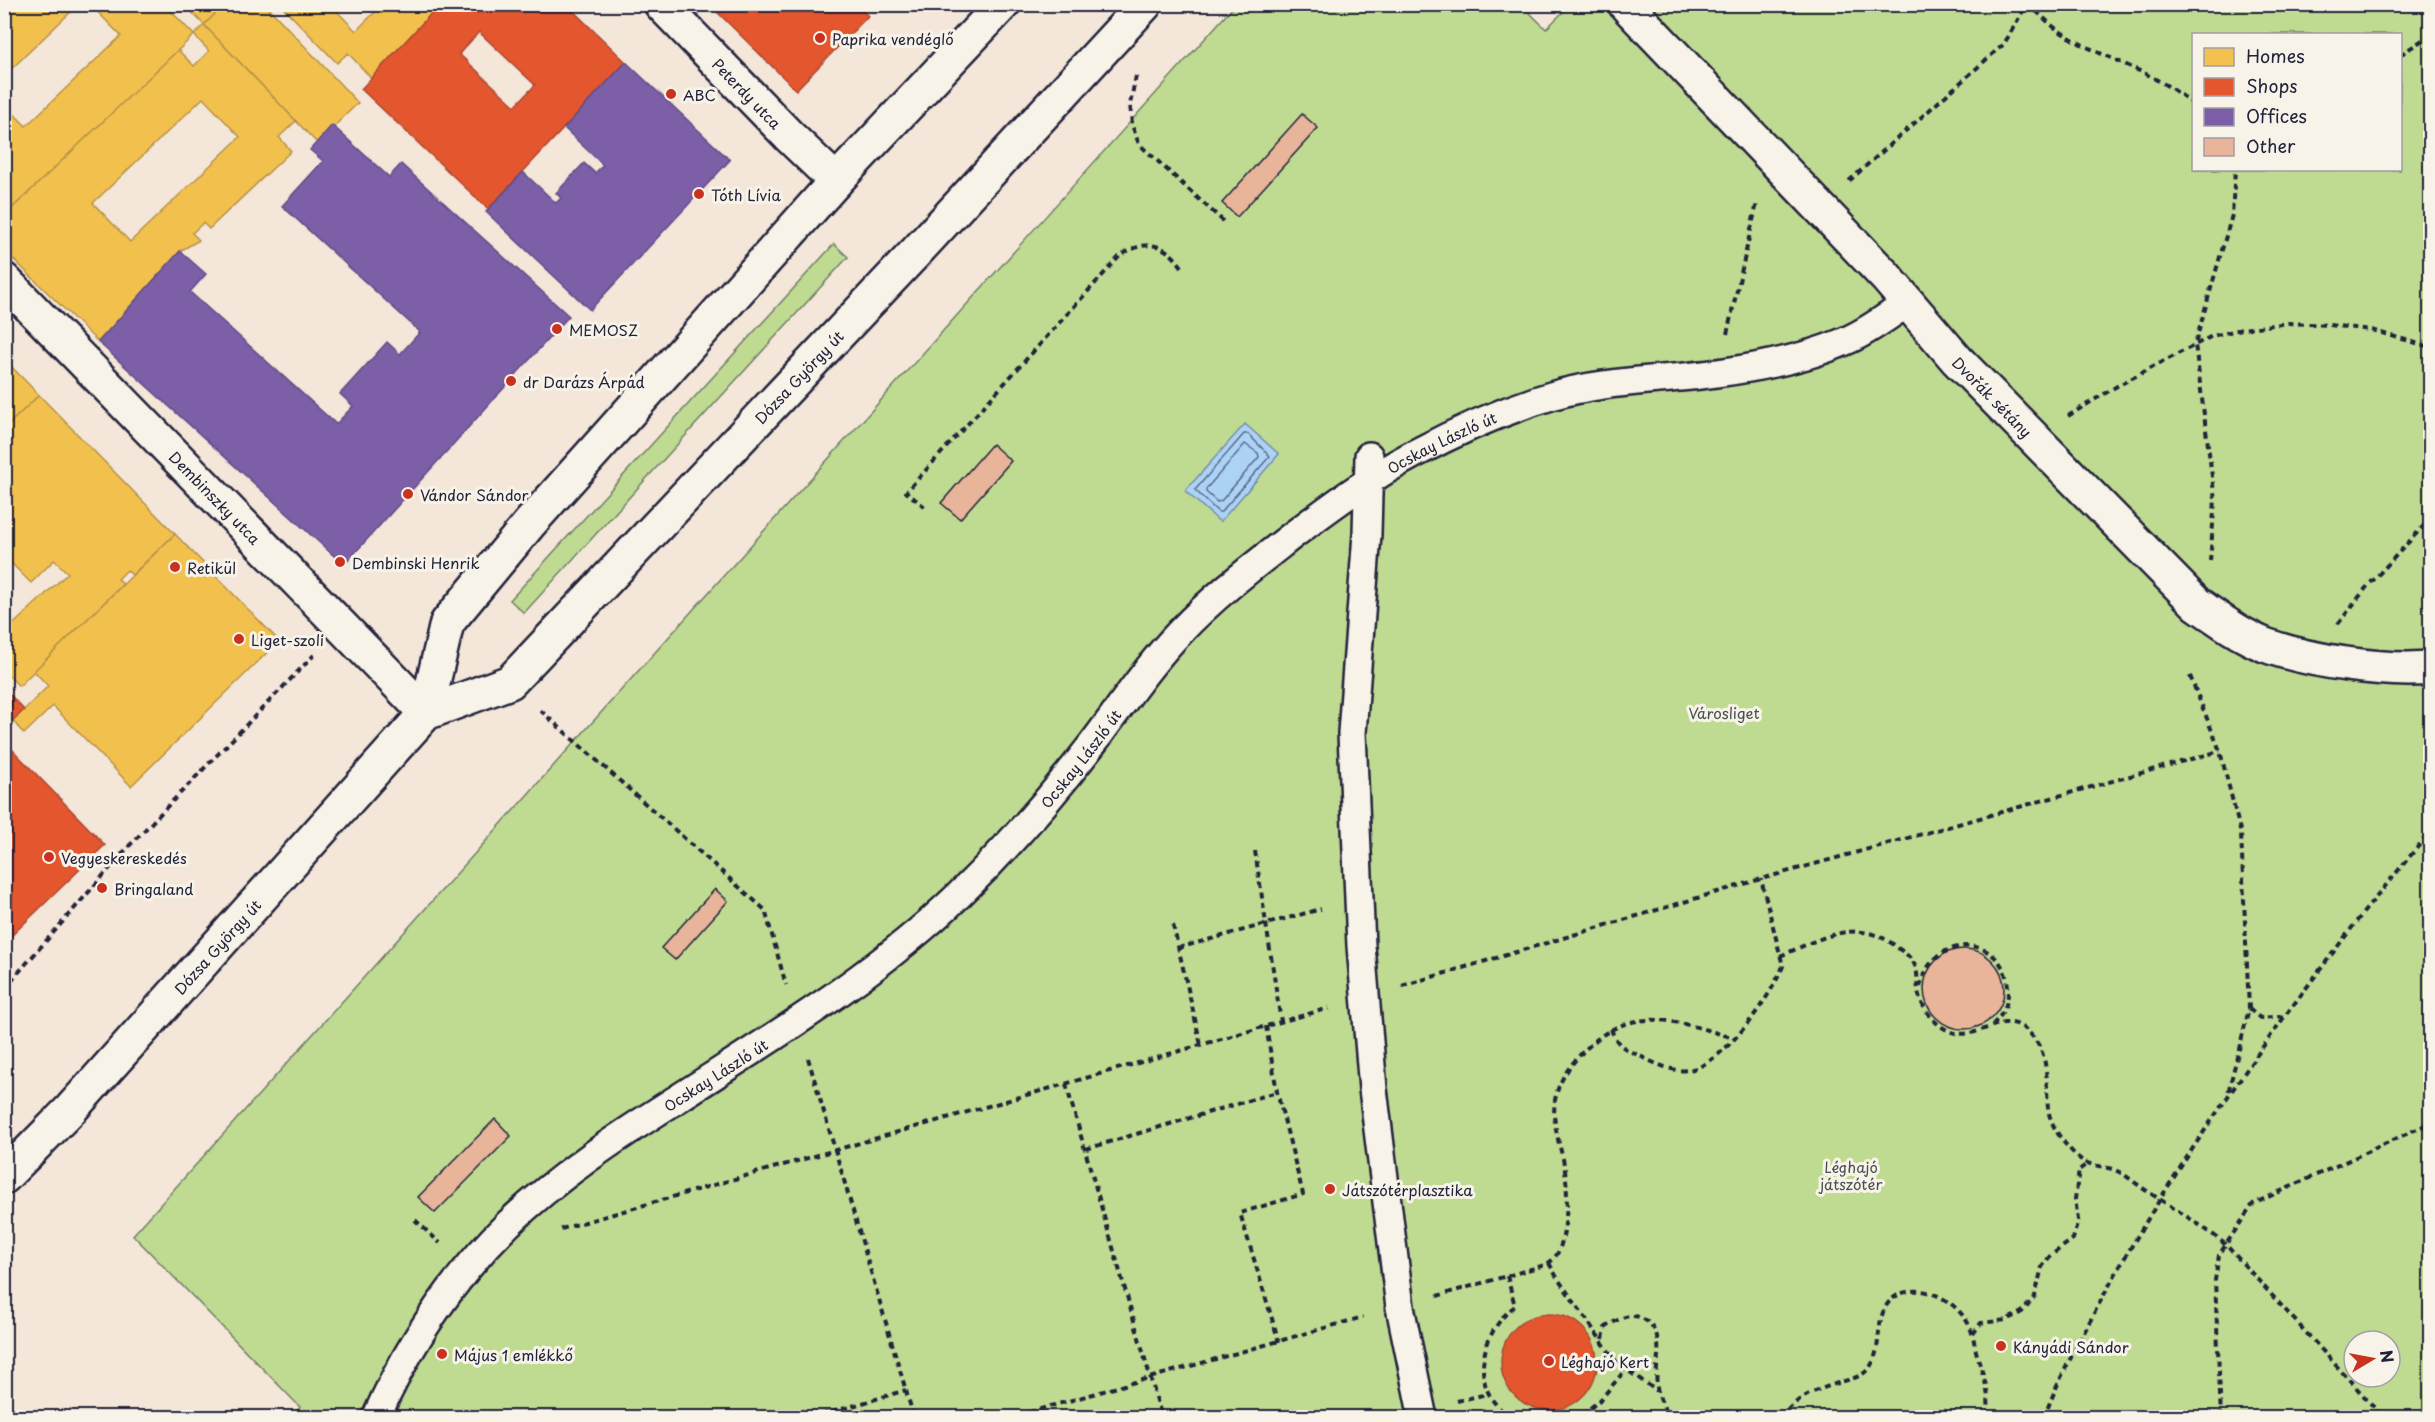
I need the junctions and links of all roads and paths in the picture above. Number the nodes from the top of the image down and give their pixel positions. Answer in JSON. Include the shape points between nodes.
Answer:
{"nodes":[{"id":1,"x":661,"y":4,"type":"edge"},
{"id":2,"x":1004,"y":4,"type":"edge"},
{"id":3,"x":1145,"y":4,"type":"edge"},
{"id":4,"x":1625,"y":4,"type":"edge"},
{"id":5,"x":2028,"y":4,"type":"edge"},
{"id":6,"x":2430,"y":35,"type":"edge"},
{"id":7,"x":2402,"y":54,"type":"edge"},
{"id":8,"x":1138,"y":66,"type":"dead end"},
{"id":9,"x":2192,"y":104,"type":"edge"},
{"id":10,"x":2235,"y":171,"type":"edge"},
{"id":11,"x":836,"y":181,"type":"junction"},
{"id":12,"x":1849,"y":181,"type":"dead end"},
{"id":13,"x":1757,"y":203,"type":"dead end"},
{"id":14,"x":1223,"y":220,"type":"dead end"},
{"id":15,"x":1182,"y":267,"type":"dead end"},
{"id":16,"x":4,"y":280,"type":"edge"},
{"id":17,"x":1908,"y":303,"type":"junction"},
{"id":18,"x":2195,"y":344,"type":"junction"},
{"id":19,"x":2430,"y":347,"type":"edge"},
{"id":20,"x":1717,"y":373,"type":"junction"},
{"id":21,"x":2060,"y":421,"type":"dead end"},
{"id":22,"x":1368,"y":468,"type":"junction"},
{"id":23,"x":925,"y":507,"type":"dead end"},
{"id":24,"x":2430,"y":519,"type":"edge"},
{"id":25,"x":2210,"y":563,"type":"dead end"},
{"id":26,"x":2336,"y":628,"type":"dead end"},
{"id":27,"x":320,"y":649,"type":"dead end"},
{"id":28,"x":2430,"y":668,"type":"edge"},
{"id":29,"x":2190,"y":676,"type":"dead end"},
{"id":30,"x":539,"y":709,"type":"dead end"},
{"id":31,"x":426,"y":713,"type":"junction"},
{"id":32,"x":2430,"y":832,"type":"edge"},
{"id":33,"x":1255,"y":850,"type":"dead end"},
{"id":34,"x":1761,"y":879,"type":"dead end"},
{"id":35,"x":1359,"y":899,"type":"junction"},
{"id":36,"x":1267,"y":924,"type":"junction"},
{"id":37,"x":1173,"y":925,"type":"dead end"},
{"id":38,"x":1178,"y":948,"type":"junction"},
{"id":39,"x":1780,"y":956,"type":"junction"},
{"id":40,"x":4,"y":989,"type":"edge"},
{"id":41,"x":1918,"y":993,"type":"junction"},
{"id":42,"x":2249,"y":1009,"type":"junction"},
{"id":43,"x":2285,"y":1016,"type":"junction"},
{"id":44,"x":797,"y":1021,"type":"junction"},
{"id":45,"x":1281,"y":1022,"type":"dead end"},
{"id":46,"x":1992,"y":1025,"type":"junction"},
{"id":47,"x":1266,"y":1026,"type":"dead end"},
{"id":48,"x":1611,"y":1029,"type":"junction"},
{"id":49,"x":1734,"y":1038,"type":"junction"},
{"id":50,"x":1201,"y":1045,"type":"dead end"},
{"id":51,"x":1066,"y":1084,"type":"dead end"},
{"id":52,"x":1277,"y":1092,"type":"junction"},
{"id":53,"x":2227,"y":1096,"type":"junction"},
{"id":54,"x":2430,"y":1123,"type":"edge"},
{"id":55,"x":1086,"y":1149,"type":"junction"},
{"id":56,"x":2087,"y":1164,"type":"junction"},
{"id":57,"x":4,"y":1177,"type":"edge"},
{"id":58,"x":2160,"y":1200,"type":"junction"},
{"id":59,"x":2226,"y":1245,"type":"junction"},
{"id":60,"x":1549,"y":1263,"type":"junction"},
{"id":61,"x":1507,"y":1276,"type":"junction"},
{"id":62,"x":1400,"y":1306,"type":"junction"},
{"id":63,"x":1973,"y":1335,"type":"junction"},
{"id":64,"x":1603,"y":1340,"type":"junction"},
{"id":65,"x":1278,"y":1342,"type":"junction"},
{"id":66,"x":1626,"y":1369,"type":"junction"},
{"id":67,"x":1151,"y":1378,"type":"junction"},
{"id":68,"x":906,"y":1390,"type":"junction"},
{"id":69,"x":1657,"y":1391,"type":"junction"},
{"id":70,"x":1582,"y":1415,"type":"dead end"},
{"id":71,"x":1011,"y":1417,"type":"edge"},
{"id":72,"x":376,"y":1418,"type":"edge"},
{"id":73,"x":812,"y":1418,"type":"edge"},
{"id":74,"x":914,"y":1418,"type":"edge"},
{"id":75,"x":1161,"y":1418,"type":"edge"},
{"id":76,"x":1423,"y":1418,"type":"edge"},
{"id":77,"x":1513,"y":1418,"type":"edge"},
{"id":78,"x":1669,"y":1418,"type":"edge"},
{"id":79,"x":1781,"y":1418,"type":"edge"},
{"id":80,"x":1987,"y":1418,"type":"edge"},
{"id":81,"x":2044,"y":1418,"type":"edge"},
{"id":82,"x":2221,"y":1418,"type":"edge"},
{"id":83,"x":2384,"y":1418,"type":"edge"}],
"edges":[{"from":1,"to":11,"type":"main road","name":"Peterdy utca"},
{"from":2,"to":11,"type":"main road","name":"Dózsa György út"},
{"from":3,"to":31,"type":"main road","name":"Dózsa György út","via":[[510,682]]},
{"from":4,"to":17,"type":"main road","name":"Dvořák sétány"},
{"from":5,"to":9,"type":"path","via":[[2064,34],[2141,70]]},
{"from":5,"to":12,"type":"path","via":[[2004,44]]},
{"from":6,"to":7,"type":"path"},
{"from":8,"to":14,"type":"path","via":[[1130,104],[1139,144]]},
{"from":10,"to":18,"type":"path","via":[[2232,215]]},
{"from":11,"to":31,"type":"main road","name":"Dózsa György út","via":[[530,523],[447,624]]},
{"from":13,"to":20,"type":"path"},
{"from":15,"to":23,"type":"path","via":[[1167,250],[1157,246],[1132,248],[1119,257],[906,492]]},
{"from":16,"to":31,"type":"main road","name":"Dembinszky utca"},
{"from":17,"to":20,"type":"street","name":"Ocskay László út","via":[[1853,338],[1817,352]]},
{"from":17,"to":28,"type":"main road","name":"Dvořák sétány","via":[[1957,360],[2197,604],[2230,627],[2265,644],[2302,655],[2365,666]]},
{"from":18,"to":19,"type":"path","via":[[2241,329],[2308,323],[2371,330]]},
{"from":18,"to":21,"type":"path"},
{"from":18,"to":25,"type":"path","via":[[2215,500]]},
{"from":20,"to":22,"type":"street","name":"Ocskay László út","via":[[1552,395],[1472,425],[1414,454]]},
{"from":22,"to":35,"type":"street","via":[[1352,733]]},
{"from":22,"to":44,"type":"street","name":"Ocskay László út","via":[[1180,632],[1032,819],[959,895],[891,955]]},
{"from":24,"to":26,"type":"path","via":[[2366,588]]},
{"from":27,"to":40,"type":"path","via":[[129,846]]},
{"from":29,"to":42,"type":"path","via":[[2220,751],[2241,834]]},
{"from":30,"to":44,"type":"path","via":[[765,910]]},
{"from":31,"to":57,"type":"main road","name":"Dózsa György út","via":[[79,1100]]},
{"from":32,"to":43,"type":"path"},
{"from":33,"to":36,"type":"path"},
{"from":34,"to":39,"type":"path"},
{"from":35,"to":36,"type":"path"},
{"from":35,"to":62,"type":"street","via":[[1373,1089]]},
{"from":36,"to":38,"type":"path"},
{"from":36,"to":45,"type":"path"},
{"from":37,"to":38,"type":"path"},
{"from":38,"to":50,"type":"path"},
{"from":39,"to":41,"type":"path","via":[[1831,934],[1878,934],[1912,959],[1917,970]]},
{"from":39,"to":49,"type":"path","via":[[1783,966],[1778,979]]},
{"from":41,"to":46,"type":"path","via":[[1936,1024],[1949,1031],[1977,1031]]},
{"from":41,"to":46,"type":"path","via":[[1928,964],[1940,954],[1963,945],[1987,952],[2002,966],[2008,985],[2006,1007]]},
{"from":42,"to":43,"type":"path","via":[[2260,1018]]},
{"from":42,"to":53,"type":"path"},
{"from":43,"to":53,"type":"path"},
{"from":44,"to":68,"type":"path"},
{"from":44,"to":72,"type":"street","name":"Ocskay László út","via":[[606,1145],[509,1223],[468,1267],[421,1332]]},
{"from":46,"to":56,"type":"path","via":[[2007,1021],[2021,1025],[2040,1048],[2051,1121]]},
{"from":47,"to":52,"type":"path"},
{"from":48,"to":49,"type":"path","via":[[1635,1020],[1656,1019]]},
{"from":48,"to":49,"type":"path","via":[[1616,1042],[1628,1050],[1674,1069],[1692,1070],[1709,1062]]},
{"from":48,"to":60,"type":"path","via":[[1570,1065],[1555,1099],[1554,1120],[1568,1207],[1562,1246]]},
{"from":51,"to":55,"type":"path"},
{"from":52,"to":55,"type":"path"},
{"from":52,"to":65,"type":"path","via":[[1303,1194],[1240,1213]]},
{"from":53,"to":58,"type":"path"},
{"from":54,"to":59,"type":"path","via":[[2253,1204]]},
{"from":55,"to":67,"type":"path"},
{"from":56,"to":58,"type":"path","via":[[2116,1171]]},
{"from":56,"to":63,"type":"path","via":[[2079,1170],[2075,1199],[2078,1220],[2073,1239],[2042,1267],[2035,1296],[2022,1312],[2006,1320],[1981,1323]]},
{"from":58,"to":59,"type":"path","via":[[2204,1226]]},
{"from":58,"to":81,"type":"path","via":[[2108,1286],[2051,1396]]},
{"from":59,"to":82,"type":"path","via":[[2219,1255],[2216,1280]]},
{"from":59,"to":83,"type":"path"},
{"from":60,"to":61,"type":"path"},
{"from":60,"to":64,"type":"path"},
{"from":61,"to":62,"type":"path"},
{"from":61,"to":77,"type":"path","via":[[1515,1306],[1495,1324],[1482,1365],[1487,1394]]},
{"from":62,"to":65,"type":"path"},
{"from":62,"to":76,"type":"street"},
{"from":63,"to":79,"type":"path","via":[[1969,1324],[1947,1300],[1931,1293],[1901,1294],[1888,1302],[1882,1314],[1875,1357],[1869,1368],[1852,1379],[1811,1391]]},
{"from":63,"to":80,"type":"path","via":[[1988,1390]]},
{"from":64,"to":66,"type":"path","via":[[1617,1363]]},
{"from":64,"to":69,"type":"path","via":[[1605,1328],[1617,1319],[1636,1316],[1647,1321],[1656,1332],[1660,1350]]},
{"from":65,"to":67,"type":"path"},
{"from":66,"to":69,"type":"path"},
{"from":66,"to":70,"type":"path"},
{"from":67,"to":71,"type":"path"},
{"from":67,"to":75,"type":"path"},
{"from":68,"to":73,"type":"path"},
{"from":68,"to":74,"type":"path"},
{"from":69,"to":78,"type":"path"}]}
